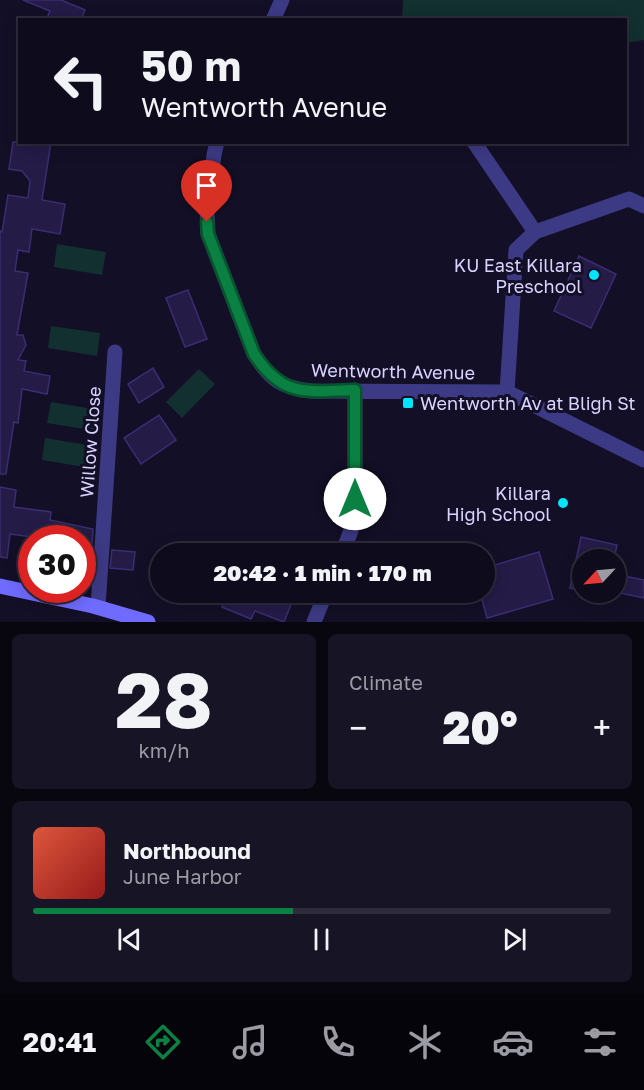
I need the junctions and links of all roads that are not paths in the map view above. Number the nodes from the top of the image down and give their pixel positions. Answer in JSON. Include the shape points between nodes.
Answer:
{"nodes":[{"id":1,"x":282,"y":0,"type":"edge"},
{"id":2,"x":274,"y":18,"type":"edge"},
{"id":3,"x":217,"y":144,"type":"edge"},
{"id":4,"x":475,"y":144,"type":"edge"},
{"id":5,"x":644,"y":206,"type":"edge"},
{"id":6,"x":535,"y":232,"type":"junction"},
{"id":7,"x":116,"y":352,"type":"dead end"},
{"id":8,"x":355,"y":390,"type":"junction"},
{"id":9,"x":507,"y":392,"type":"junction"},
{"id":10,"x":644,"y":459,"type":"edge"},
{"id":11,"x":346,"y":543,"type":"edge"},
{"id":12,"x":0,"y":588,"type":"edge"},
{"id":13,"x":322,"y":603,"type":"edge"},
{"id":14,"x":98,"y":607,"type":"junction"},
{"id":15,"x":147,"y":622,"type":"edge"},
{"id":16,"x":314,"y":622,"type":"edge"}],
"edges":[{"from":1,"to":2,"type":"street"},
{"from":3,"to":8,"type":"street","name":"Wentworth Avenue","via":[[207,210],[208,234],[254,354],[277,382],[293,389]]},
{"from":4,"to":6,"type":"street"},
{"from":5,"to":6,"type":"street","via":[[629,199]]},
{"from":6,"to":9,"type":"street","via":[[516,250]]},
{"from":7,"to":14,"type":"street","name":"Willow Close"},
{"from":8,"to":9,"type":"street","name":"Wentworth Avenue"},
{"from":8,"to":11,"type":"street","via":[[355,520]]},
{"from":9,"to":10,"type":"street","name":"Wentworth Avenue"},
{"from":12,"to":14,"type":"street"},
{"from":13,"to":16,"type":"street"},
{"from":14,"to":15,"type":"street"}]}
